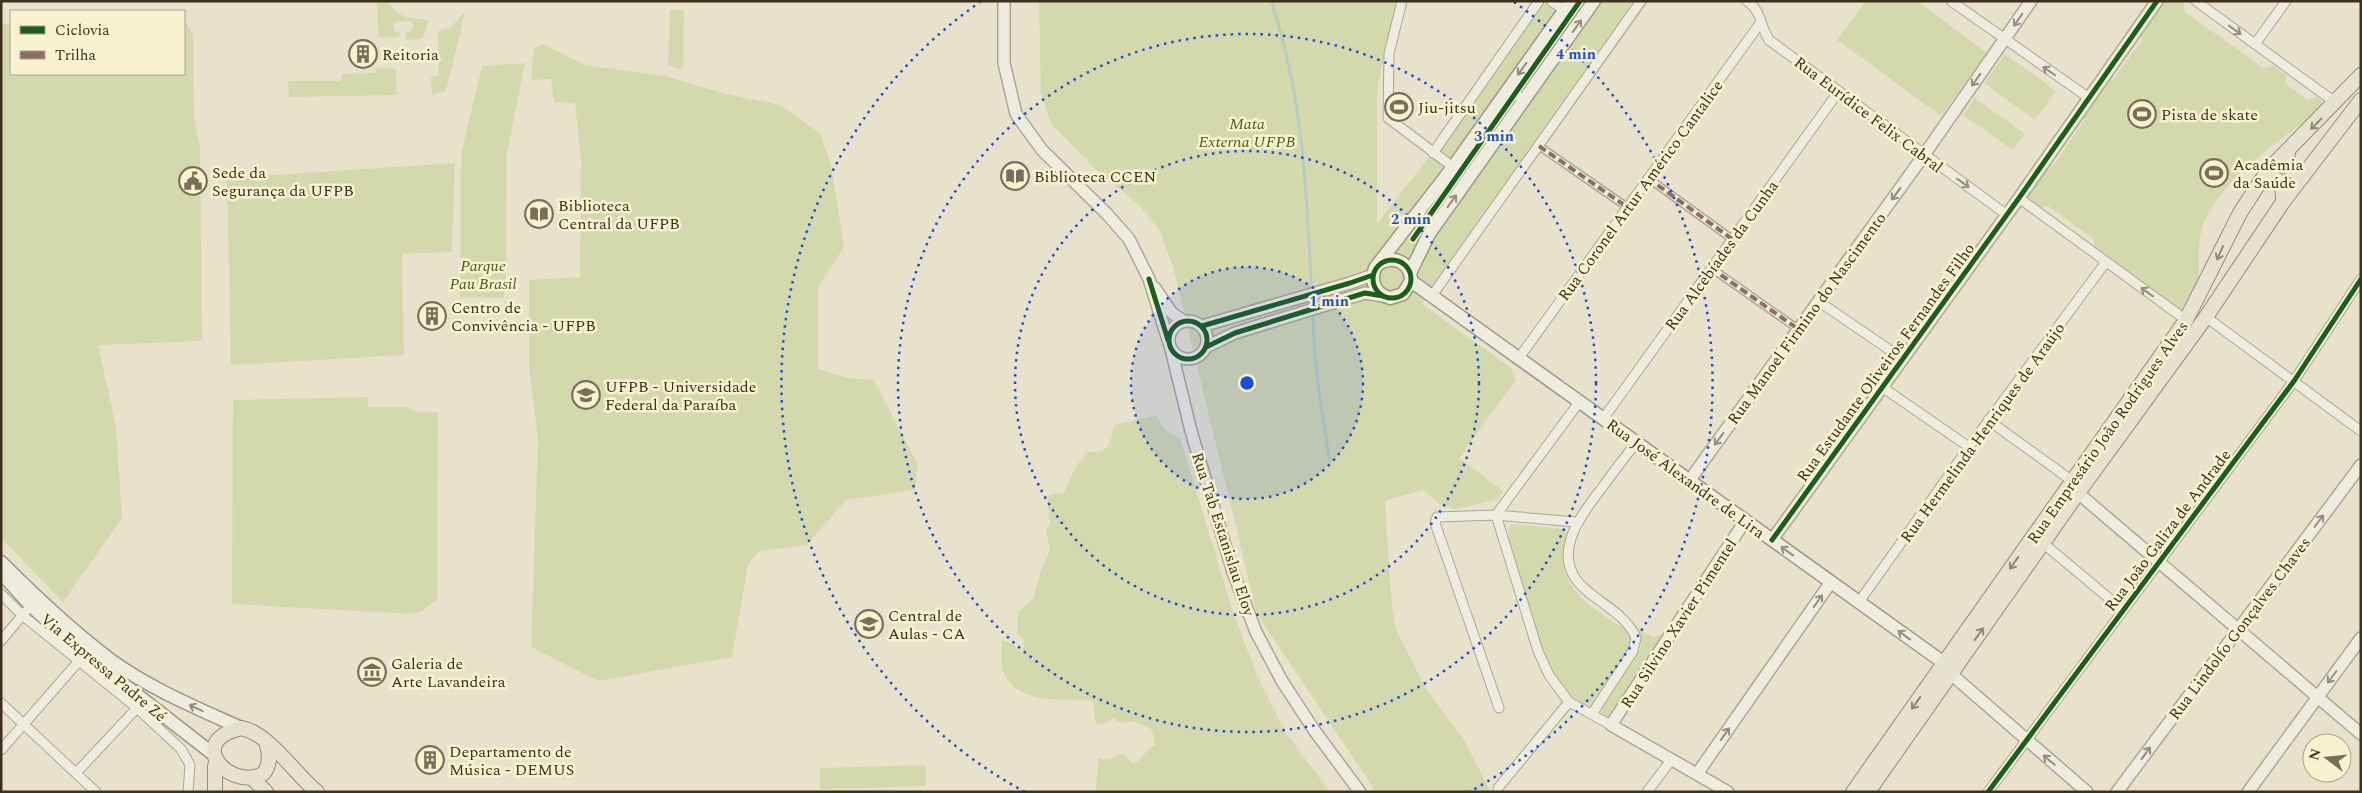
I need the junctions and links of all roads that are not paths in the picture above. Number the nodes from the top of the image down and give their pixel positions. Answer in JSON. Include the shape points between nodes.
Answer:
{"nodes":[{"id":1,"x":1004,"y":1,"type":"edge"},
{"id":2,"x":1402,"y":1,"type":"edge"},
{"id":3,"x":1539,"y":1,"type":"edge"},
{"id":4,"x":1551,"y":1,"type":"edge"},
{"id":5,"x":1594,"y":1,"type":"edge"},
{"id":6,"x":1641,"y":1,"type":"edge"},
{"id":7,"x":1747,"y":1,"type":"edge"},
{"id":8,"x":1951,"y":1,"type":"edge"},
{"id":9,"x":2031,"y":1,"type":"edge"},
{"id":10,"x":2157,"y":1,"type":"edge"},
{"id":11,"x":2196,"y":1,"type":"edge"},
{"id":12,"x":2286,"y":1,"type":"edge"},
{"id":13,"x":1567,"y":6,"type":"edge"},
{"id":14,"x":1761,"y":22,"type":"junction"},
{"id":15,"x":2004,"y":40,"type":"junction"},
{"id":16,"x":2255,"y":44,"type":"junction"},
{"id":17,"x":2361,"y":75,"type":"edge"},
{"id":18,"x":1508,"y":89,"type":"junction"},
{"id":19,"x":1839,"y":90,"type":"junction"},
{"id":20,"x":2089,"y":98,"type":"junction"},
{"id":21,"x":2361,"y":100,"type":"edge"},
{"id":22,"x":1525,"y":101,"type":"junction"},
{"id":23,"x":2336,"y":103,"type":"junction"},
{"id":24,"x":1539,"y":146,"type":"junction"},
{"id":25,"x":2288,"y":151,"type":"junction"},
{"id":26,"x":1433,"y":153,"type":"junction"},
{"id":27,"x":1924,"y":155,"type":"junction"},
{"id":28,"x":1453,"y":167,"type":"junction"},
{"id":29,"x":2303,"y":176,"type":"junction"},
{"id":30,"x":1648,"y":178,"type":"junction"},
{"id":31,"x":2260,"y":182,"type":"junction"},
{"id":32,"x":2019,"y":198,"type":"junction"},
{"id":33,"x":2283,"y":202,"type":"junction"},
{"id":34,"x":1626,"y":207,"type":"junction"},
{"id":35,"x":2007,"y":215,"type":"junction"},
{"id":36,"x":1732,"y":239,"type":"junction"},
{"id":37,"x":2106,"y":262,"type":"junction"},
{"id":38,"x":1380,"y":263,"type":"junction"},
{"id":39,"x":1711,"y":268,"type":"junction"},
{"id":40,"x":1372,"y":275,"type":"junction"},
{"id":41,"x":1411,"y":277,"type":"junction"},
{"id":42,"x":1149,"y":278,"type":"junction"},
{"id":43,"x":2361,"y":279,"type":"edge"},
{"id":44,"x":1394,"y":296,"type":"junction"},
{"id":45,"x":1429,"y":296,"type":"junction"},
{"id":46,"x":1818,"y":301,"type":"junction"},
{"id":47,"x":2206,"y":317,"type":"junction"},
{"id":48,"x":2186,"y":320,"type":"junction"},
{"id":49,"x":1183,"y":321,"type":"junction"},
{"id":50,"x":1202,"y":326,"type":"junction"},
{"id":51,"x":1798,"y":329,"type":"junction"},
{"id":52,"x":1170,"y":344,"type":"junction"},
{"id":53,"x":1206,"y":347,"type":"junction"},
{"id":54,"x":1519,"y":358,"type":"junction"},
{"id":55,"x":1188,"y":359,"type":"junction"},
{"id":56,"x":1903,"y":359,"type":"junction"},
{"id":57,"x":2294,"y":381,"type":"junction"},
{"id":58,"x":1882,"y":387,"type":"junction"},
{"id":59,"x":1182,"y":397,"type":"junction"},
{"id":60,"x":1580,"y":401,"type":"junction"},
{"id":61,"x":1603,"y":419,"type":"junction"},
{"id":62,"x":1988,"y":420,"type":"junction"},
{"id":63,"x":2361,"y":431,"type":"edge"},
{"id":64,"x":1636,"y":443,"type":"junction"},
{"id":65,"x":1969,"y":447,"type":"junction"},
{"id":66,"x":2361,"y":465,"type":"edge"},
{"id":67,"x":2071,"y":480,"type":"junction"},
{"id":68,"x":1689,"y":481,"type":"junction"},
{"id":69,"x":2078,"y":493,"type":"junction"},
{"id":70,"x":1496,"y":515,"type":"junction"},
{"id":71,"x":1745,"y":521,"type":"junction"},
{"id":72,"x":1576,"y":522,"type":"junction"},
{"id":73,"x":1772,"y":540,"type":"junction"},
{"id":74,"x":2043,"y":543,"type":"junction"},
{"id":75,"x":2160,"y":561,"type":"junction"},
{"id":76,"x":1,"y":562,"type":"edge"},
{"id":77,"x":1,"y":574,"type":"edge"},
{"id":78,"x":1831,"y":582,"type":"junction"},
{"id":79,"x":1,"y":594,"type":"edge"},
{"id":80,"x":1859,"y":602,"type":"junction"},
{"id":81,"x":31,"y":606,"type":"junction"},
{"id":82,"x":2123,"y":610,"type":"junction"},
{"id":83,"x":22,"y":615,"type":"junction"},
{"id":84,"x":2238,"y":630,"type":"junction"},
{"id":85,"x":2361,"y":638,"type":"edge"},
{"id":86,"x":1,"y":641,"type":"edge"},
{"id":87,"x":79,"y":662,"type":"junction"},
{"id":88,"x":1947,"y":668,"type":"junction"},
{"id":89,"x":2317,"y":697,"type":"junction"},
{"id":90,"x":1569,"y":702,"type":"junction"},
{"id":91,"x":1,"y":703,"type":"edge"},
{"id":92,"x":137,"y":708,"type":"junction"},
{"id":93,"x":1499,"y":708,"type":"dead end"},
{"id":94,"x":1592,"y":714,"type":"junction"},
{"id":95,"x":25,"y":724,"type":"junction"},
{"id":96,"x":1611,"y":725,"type":"junction"},
{"id":97,"x":241,"y":728,"type":"junction"},
{"id":98,"x":2361,"y":734,"type":"edge"},
{"id":99,"x":265,"y":740,"type":"junction"},
{"id":100,"x":2026,"y":741,"type":"junction"},
{"id":101,"x":1,"y":750,"type":"edge"},
{"id":102,"x":214,"y":760,"type":"junction"},
{"id":103,"x":1672,"y":760,"type":"junction"},
{"id":104,"x":76,"y":773,"type":"junction"},
{"id":105,"x":1697,"y":774,"type":"junction"},
{"id":106,"x":249,"y":785,"type":"edge"},
{"id":107,"x":1498,"y":788,"type":"dead end"},
{"id":108,"x":96,"y":792,"type":"edge"},
{"id":109,"x":188,"y":792,"type":"edge"},
{"id":110,"x":215,"y":792,"type":"edge"},
{"id":111,"x":266,"y":792,"type":"edge"},
{"id":112,"x":317,"y":792,"type":"edge"},
{"id":113,"x":1360,"y":792,"type":"edge"},
{"id":114,"x":1647,"y":792,"type":"edge"},
{"id":115,"x":1728,"y":792,"type":"edge"},
{"id":116,"x":1853,"y":792,"type":"edge"},
{"id":117,"x":1868,"y":792,"type":"edge"},
{"id":118,"x":1988,"y":792,"type":"edge"},
{"id":119,"x":2087,"y":792,"type":"edge"},
{"id":120,"x":2117,"y":792,"type":"edge"},
{"id":121,"x":2248,"y":792,"type":"edge"}],
"edges":[{"from":1,"to":42,"type":"street","name":"Rua Tab Estanislau Eloy","via":[[1004,63],[1016,114],[1042,150],[1129,239]]},
{"from":2,"to":26,"type":"street","via":[[1389,54],[1388,118]]},
{"from":3,"to":26,"type":"street"},
{"from":4,"to":13,"type":"street"},
{"from":22,"to":5,"type":"main road","one_way":true},
{"from":6,"to":24,"type":"street"},
{"from":7,"to":14,"type":"street","name":"Rua Eurídice Felix Cabral","via":[[1759,12]]},
{"from":8,"to":15,"type":"street"},
{"from":9,"to":15,"type":"street","name":"Rua Manoel Firmino do Nascimento","one_way":true},
{"from":10,"to":20,"type":"street","name":"Rua Estudante Oliveiros Fernandes Filho"},
{"from":11,"to":16,"type":"street","one_way":true},
{"from":12,"to":16,"type":"street"},
{"from":13,"to":18,"type":"main road","one_way":true},
{"from":14,"to":19,"type":"street","name":"Rua Eurídice Felix Cabral","via":[[1770,40]]},
{"from":14,"to":30,"type":"street","name":"Rua Coronel Artur Américo Cantalice"},
{"from":20,"to":15,"type":"street","one_way":true},
{"from":15,"to":27,"type":"street","name":"Rua Manoel Firmino do Nascimento","one_way":true},
{"from":16,"to":23,"type":"street"},
{"from":17,"to":23,"type":"main road","name":"Rua Empresário João Rodrigues Alves"},
{"from":18,"to":22,"type":"street"},
{"from":18,"to":28,"type":"main road"},
{"from":19,"to":27,"type":"street","name":"Rua Eurídice Felix Cabral"},
{"from":19,"to":36,"type":"street","name":"Rua Alcebíades da Cunha"},
{"from":20,"to":32,"type":"street","name":"Rua Estudante Oliveiros Fernandes Filho"},
{"from":21,"to":29,"type":"main road","name":"Rua Empresário João Rodrigues Alves"},
{"from":41,"to":22,"type":"main road","one_way":true,"via":[[1429,234]]},
{"from":23,"to":25,"type":"main road","name":"Rua Empresário João Rodrigues Alves","one_way":true},
{"from":24,"to":34,"type":"street"},
{"from":24,"to":45,"type":"street"},
{"from":25,"to":29,"type":"main road","via":[[2290,170]]},
{"from":25,"to":31,"type":"main road","name":"Rua Empresário João Rodrigues Alves"},
{"from":26,"to":28,"type":"street"},
{"from":27,"to":35,"type":"street","name":"Rua Eurídice Felix Cabral","one_way":true},
{"from":27,"to":46,"type":"street","name":"Rua Manoel Firmino do Nascimento","one_way":true},
{"from":28,"to":38,"type":"main road"},
{"from":29,"to":33,"type":"main road","name":"Rua Empresário João Rodrigues Alves"},
{"from":30,"to":34,"type":"street","name":"Rua Coronel Artur Américo Cantalice"},
{"from":30,"to":36,"type":"street"},
{"from":31,"to":33,"type":"main road","via":[[2277,179],[2282,185]]},
{"from":31,"to":48,"type":"main road","name":"Rua Empresário João Rodrigues Alves","one_way":true,"via":[[2240,213]]},
{"from":32,"to":35,"type":"street","name":"Rua Estudante Oliveiros Fernandes Filho"},
{"from":32,"to":37,"type":"street"},
{"from":33,"to":47,"type":"main road","name":"Rua Empresário João Rodrigues Alves"},
{"from":34,"to":54,"type":"street","name":"Rua Coronel Artur Américo Cantalice"},
{"from":35,"to":56,"type":"street","name":"Rua Estudante Oliveiros Fernandes Filho"},
{"from":36,"to":39,"type":"street","name":"Rua Alcebíades da Cunha"},
{"from":48,"to":37,"type":"street","one_way":true},
{"from":37,"to":62,"type":"street","name":"Rua Hermelinda Henriques de Araújo"},
{"from":38,"to":40,"type":"main road"},
{"from":38,"to":41,"type":"main road","via":[[1398,260]]},
{"from":39,"to":51,"type":"street"},
{"from":39,"to":61,"type":"street","name":"Rua Alcebíades da Cunha"},
{"from":40,"to":44,"type":"main road","via":[[1374,288]]},
{"from":40,"to":50,"type":"street"},
{"from":41,"to":44,"type":"main road"},
{"from":41,"to":45,"type":"main road","name":"Rua José Alexandre de Lira"},
{"from":42,"to":49,"type":"street","name":"Rua Tab Estanislau Eloy","via":[[1172,312]]},
{"from":42,"to":52,"type":"street","name":"Rua Tab Estanislau Eloy"},
{"from":43,"to":57,"type":"street","name":"Rua João Galiza de Andrade"},
{"from":44,"to":45,"type":"main road"},
{"from":44,"to":53,"type":"street","via":[[1365,293],[1235,333]]},
{"from":45,"to":54,"type":"main road","name":"Rua José Alexandre de Lira"},
{"from":46,"to":51,"type":"street","name":"Rua Manoel Firmino do Nascimento"},
{"from":46,"to":56,"type":"street"},
{"from":47,"to":57,"type":"street"},
{"from":47,"to":69,"type":"main road","name":"Rua Empresário João Rodrigues Alves"},
{"from":48,"to":67,"type":"main road","name":"Rua Empresário João Rodrigues Alves"},
{"from":49,"to":50,"type":"street","via":[[1193,321]]},
{"from":49,"to":52,"type":"street","via":[[1171,330]]},
{"from":50,"to":53,"type":"street","via":[[1207,336]]},
{"from":51,"to":68,"type":"street","name":"Rua Manoel Firmino do Nascimento","one_way":true},
{"from":52,"to":55,"type":"street","via":[[1178,357]]},
{"from":52,"to":59,"type":"street","name":"Rua Tab Estanislau Eloy"},
{"from":53,"to":55,"type":"street","via":[[1198,356]]},
{"from":54,"to":60,"type":"main road","name":"Rua José Alexandre de Lira"},
{"from":55,"to":59,"type":"street","name":"Rua Tab Estanislau Eloy","via":[[1183,373]]},
{"from":56,"to":58,"type":"street","name":"Rua Estudante Oliveiros Fernandes Filho"},
{"from":57,"to":63,"type":"street"},
{"from":57,"to":75,"type":"street","name":"Rua João Galiza de Andrade"},
{"from":58,"to":65,"type":"street"},
{"from":58,"to":73,"type":"street","name":"Rua Estudante Oliveiros Fernandes Filho"},
{"from":59,"to":113,"type":"street","name":"Rua Tab Estanislau Eloy","via":[[1233,572],[1256,632],[1282,681]]},
{"from":60,"to":61,"type":"main road","name":"Rua José Alexandre de Lira"},
{"from":60,"to":70,"type":"street"},
{"from":61,"to":64,"type":"main road","name":"Rua José Alexandre de Lira"},
{"from":62,"to":65,"type":"street","name":"Rua Hermelinda Henriques de Araújo"},
{"from":62,"to":67,"type":"street"},
{"from":64,"to":68,"type":"main road","name":"Rua José Alexandre de Lira"},
{"from":64,"to":72,"type":"street"},
{"from":65,"to":80,"type":"street","name":"Rua Hermelinda Henriques de Araújo"},
{"from":84,"to":66,"type":"street","name":"Rua Lindolfo Gonçalves Chaves","one_way":true},
{"from":67,"to":88,"type":"main road","name":"Rua Empresário João Rodrigues Alves","one_way":true},
{"from":68,"to":71,"type":"main road","name":"Rua José Alexandre de Lira"},
{"from":69,"to":74,"type":"main road","name":"Rua Empresário João Rodrigues Alves"},
{"from":69,"to":75,"type":"street"},
{"from":70,"to":72,"type":"street"},
{"from":70,"to":90,"type":"street","via":[[1538,651],[1549,675]]},
{"from":70,"to":93,"type":"street","via":[[1441,515],[1435,523]]},
{"from":71,"to":73,"type":"main road","name":"Rua José Alexandre de Lira"},
{"from":71,"to":96,"type":"street","name":"Rua Silvino Xavier Pimentel"},
{"from":72,"to":94,"type":"street","via":[[1569,547],[1571,570],[1584,588],[1626,623],[1636,638],[1633,651]]},
{"from":78,"to":73,"type":"main road","name":"Rua José Alexandre de Lira","one_way":true},
{"from":74,"to":82,"type":"street"},
{"from":88,"to":74,"type":"main road","name":"Rua Empresário João Rodrigues Alves","one_way":true},
{"from":75,"to":82,"type":"street","name":"Rua João Galiza de Andrade"},
{"from":75,"to":84,"type":"street"},
{"from":97,"to":76,"type":"main road","name":"Via Expressa Padre Zé","one_way":true,"via":[[179,700],[114,662],[66,624]]},
{"from":77,"to":81,"type":"main road","name":"Via Expressa Padre Zé"},
{"from":78,"to":80,"type":"main road","name":"Rua José Alexandre de Lira"},
{"from":105,"to":78,"type":"street","one_way":true},
{"from":79,"to":83,"type":"street"},
{"from":88,"to":80,"type":"main road","name":"Rua José Alexandre de Lira","one_way":true},
{"from":81,"to":83,"type":"street"},
{"from":81,"to":102,"type":"main road","name":"Via Expressa Padre Zé"},
{"from":82,"to":100,"type":"street","name":"Rua João Galiza de Andrade"},
{"from":83,"to":86,"type":"street"},
{"from":83,"to":87,"type":"street"},
{"from":84,"to":89,"type":"street"},
{"from":120,"to":84,"type":"street","name":"Rua Lindolfo Gonçalves Chaves","one_way":true},
{"from":85,"to":89,"type":"street","one_way":true},
{"from":87,"to":92,"type":"street"},
{"from":87,"to":95,"type":"street"},
{"from":88,"to":100,"type":"street"},
{"from":88,"to":116,"type":"main road","name":"Rua Empresário João Rodrigues Alves","one_way":true},
{"from":88,"to":117,"type":"main road","name":"Rua Empresário João Rodrigues Alves"},
{"from":89,"to":98,"type":"street"},
{"from":89,"to":121,"type":"street"},
{"from":90,"to":94,"type":"street"},
{"from":90,"to":107,"type":"street"},
{"from":91,"to":95,"type":"street"},
{"from":92,"to":104,"type":"street"},
{"from":92,"to":109,"type":"street","via":[[184,753],[190,765]]},
{"from":94,"to":96,"type":"street"},
{"from":95,"to":101,"type":"street"},
{"from":95,"to":104,"type":"street"},
{"from":96,"to":103,"type":"street"},
{"from":97,"to":99,"type":"main road"},
{"from":97,"to":102,"type":"main road","via":[[222,736],[216,744]]},
{"from":99,"to":106,"type":"main road","via":[[268,767]]},
{"from":99,"to":112,"type":"main road"},
{"from":100,"to":118,"type":"street","name":"Rua João Galiza de Andrade"},
{"from":119,"to":100,"type":"street","one_way":true},
{"from":102,"to":106,"type":"main road","via":[[220,775],[228,781]]},
{"from":102,"to":110,"type":"main road"},
{"from":103,"to":105,"type":"street"},
{"from":103,"to":114,"type":"street"},
{"from":104,"to":108,"type":"street"},
{"from":105,"to":115,"type":"street"},
{"from":106,"to":111,"type":"main road"}]}
